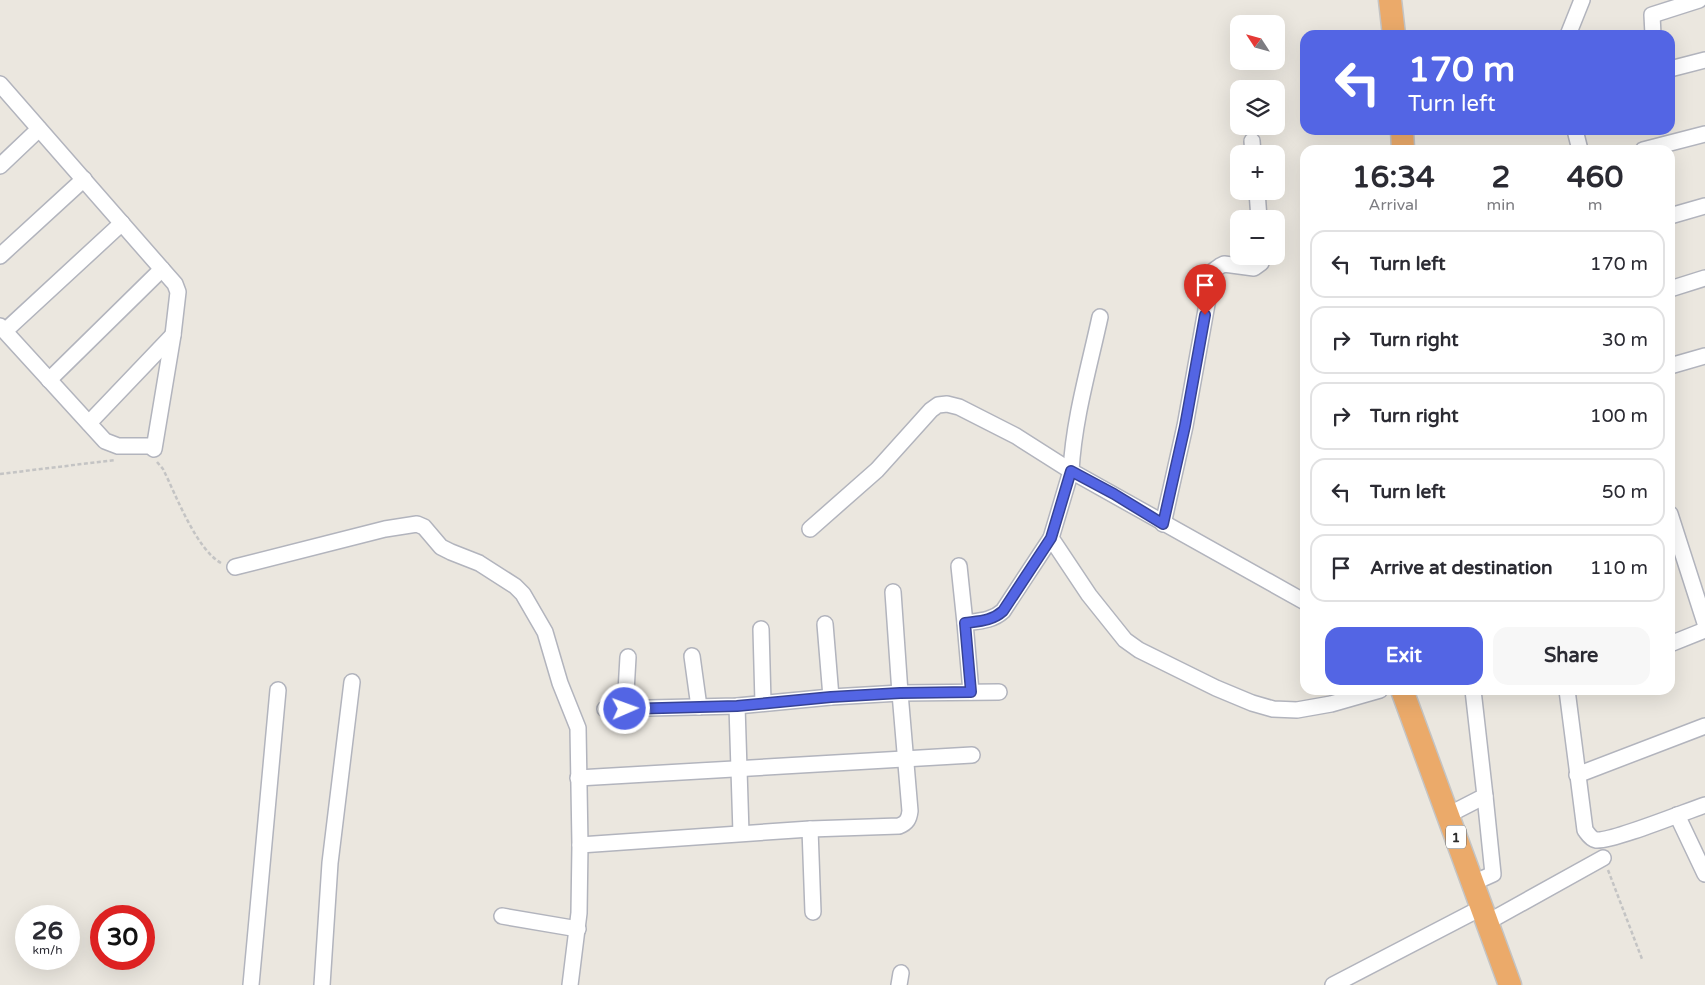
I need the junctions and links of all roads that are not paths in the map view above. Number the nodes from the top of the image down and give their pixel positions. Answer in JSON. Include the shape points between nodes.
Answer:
{"nodes":[{"id":1,"x":1390,"y":0,"type":"edge"},
{"id":2,"x":1582,"y":0,"type":"edge"},
{"id":3,"x":1657,"y":0,"type":"edge"},
{"id":4,"x":1699,"y":0,"type":"edge"},
{"id":5,"x":1652,"y":15,"type":"junction"},
{"id":6,"x":1393,"y":30,"type":"edge"},
{"id":7,"x":1570,"y":30,"type":"edge"},
{"id":8,"x":1653,"y":30,"type":"edge"},
{"id":9,"x":1705,"y":60,"type":"edge"},
{"id":10,"x":1675,"y":68,"type":"edge"},
{"id":11,"x":0,"y":84,"type":"edge"},
{"id":12,"x":39,"y":129,"type":"junction"},
{"id":13,"x":1705,"y":134,"type":"edge"},
{"id":14,"x":1662,"y":145,"type":"edge"},
{"id":15,"x":0,"y":166,"type":"edge"},
{"id":16,"x":84,"y":180,"type":"junction"},
{"id":17,"x":1705,"y":206,"type":"edge"},
{"id":18,"x":1675,"y":215,"type":"edge"},
{"id":19,"x":122,"y":223,"type":"junction"},
{"id":20,"x":0,"y":256,"type":"edge"},
{"id":21,"x":1230,"y":265,"type":"edge"},
{"id":22,"x":1232,"y":265,"type":"edge"},
{"id":23,"x":1258,"y":265,"type":"edge"},
{"id":24,"x":162,"y":269,"type":"junction"},
{"id":25,"x":1705,"y":278,"type":"edge"},
{"id":26,"x":1675,"y":287,"type":"edge"},
{"id":27,"x":1100,"y":316,"type":"dead end"},
{"id":28,"x":2,"y":329,"type":"edge"},
{"id":29,"x":173,"y":335,"type":"junction"},
{"id":30,"x":1705,"y":356,"type":"edge"},
{"id":31,"x":1675,"y":365,"type":"edge"},
{"id":32,"x":50,"y":380,"type":"junction"},
{"id":33,"x":89,"y":423,"type":"junction"},
{"id":34,"x":1071,"y":471,"type":"junction"},
{"id":35,"x":1163,"y":524,"type":"junction"},
{"id":36,"x":810,"y":529,"type":"dead end"},
{"id":37,"x":1675,"y":530,"type":"edge"},
{"id":38,"x":1051,"y":538,"type":"junction"},
{"id":39,"x":959,"y":566,"type":"dead end"},
{"id":40,"x":235,"y":567,"type":"road end"},
{"id":41,"x":893,"y":592,"type":"dead end"},
{"id":42,"x":1300,"y":599,"type":"edge"},
{"id":43,"x":965,"y":623,"type":"junction"},
{"id":44,"x":1705,"y":623,"type":"edge"},
{"id":45,"x":825,"y":624,"type":"dead end"},
{"id":46,"x":761,"y":629,"type":"dead end"},
{"id":47,"x":1705,"y":630,"type":"edge"},
{"id":48,"x":1675,"y":642,"type":"edge"},
{"id":49,"x":692,"y":656,"type":"dead end"},
{"id":50,"x":628,"y":658,"type":"dead end"},
{"id":51,"x":352,"y":682,"type":"dead end"},
{"id":52,"x":278,"y":690,"type":"dead end"},
{"id":53,"x":971,"y":692,"type":"junction"},
{"id":54,"x":999,"y":692,"type":"dead end"},
{"id":55,"x":900,"y":693,"type":"junction"},
{"id":56,"x":1362,"y":695,"type":"edge"},
{"id":57,"x":1404,"y":695,"type":"edge"},
{"id":58,"x":1474,"y":695,"type":"edge"},
{"id":59,"x":1568,"y":695,"type":"edge"},
{"id":60,"x":831,"y":697,"type":"junction"},
{"id":61,"x":763,"y":703,"type":"junction"},
{"id":62,"x":737,"y":706,"type":"junction"},
{"id":63,"x":700,"y":707,"type":"junction"},
{"id":64,"x":605,"y":709,"type":"dead end"},
{"id":65,"x":625,"y":709,"type":"junction"},
{"id":66,"x":1705,"y":726,"type":"edge"},
{"id":67,"x":972,"y":755,"type":"dead end"},
{"id":68,"x":906,"y":759,"type":"junction"},
{"id":69,"x":739,"y":768,"type":"junction"},
{"id":70,"x":1577,"y":775,"type":"junction"},
{"id":71,"x":578,"y":778,"type":"junction"},
{"id":72,"x":1485,"y":796,"type":"junction"},
{"id":73,"x":1705,"y":805,"type":"edge"},
{"id":74,"x":1448,"y":815,"type":"junction"},
{"id":75,"x":1678,"y":815,"type":"junction"},
{"id":76,"x":810,"y":828,"type":"junction"},
{"id":77,"x":742,"y":833,"type":"junction"},
{"id":78,"x":580,"y":845,"type":"junction"},
{"id":79,"x":1603,"y":858,"type":"road end"},
{"id":80,"x":1705,"y":874,"type":"edge"},
{"id":81,"x":1473,"y":883,"type":"junction"},
{"id":82,"x":813,"y":912,"type":"dead end"},
{"id":83,"x":1483,"y":915,"type":"junction"},
{"id":84,"x":502,"y":916,"type":"dead end"},
{"id":85,"x":578,"y":929,"type":"junction"},
{"id":86,"x":251,"y":985,"type":"edge"},
{"id":87,"x":322,"y":985,"type":"edge"},
{"id":88,"x":570,"y":985,"type":"edge"},
{"id":89,"x":1333,"y":985,"type":"edge"},
{"id":90,"x":1510,"y":985,"type":"edge"}],
"edges":[{"from":1,"to":6,"type":"highway"},
{"from":2,"to":7,"type":"street"},
{"from":3,"to":5,"type":"street"},
{"from":4,"to":5,"type":"street"},
{"from":5,"to":8,"type":"street"},
{"from":9,"to":10,"type":"street"},
{"from":11,"to":12,"type":"street"},
{"from":12,"to":15,"type":"street"},
{"from":12,"to":16,"type":"street"},
{"from":13,"to":14,"type":"street"},
{"from":16,"to":19,"type":"street"},
{"from":16,"to":20,"type":"street"},
{"from":17,"to":18,"type":"street"},
{"from":19,"to":24,"type":"street"},
{"from":19,"to":28,"type":"street"},
{"from":21,"to":35,"type":"street","via":[[1224,264],[1214,271]]},
{"from":22,"to":23,"type":"street","via":[[1254,268]]},
{"from":24,"to":29,"type":"street","via":[[178,292]]},
{"from":24,"to":32,"type":"street"},
{"from":25,"to":26,"type":"street"},
{"from":27,"to":34,"type":"street","via":[[1072,444]]},
{"from":28,"to":32,"type":"street"},
{"from":29,"to":33,"type":"street"},
{"from":29,"to":33,"type":"street","via":[[154,449],[150,446],[113,446]]},
{"from":30,"to":31,"type":"street"},
{"from":32,"to":33,"type":"street"},
{"from":34,"to":35,"type":"street"},
{"from":34,"to":36,"type":"street","via":[[1016,436],[959,407],[938,405],[877,470]]},
{"from":34,"to":38,"type":"street"},
{"from":35,"to":42,"type":"street"},
{"from":37,"to":44,"type":"street"},
{"from":38,"to":43,"type":"street","via":[[1003,611],[991,620]]},
{"from":38,"to":56,"type":"street","via":[[1089,595],[1125,640],[1139,650],[1216,688],[1273,708],[1297,710]]},
{"from":39,"to":43,"type":"street"},
{"from":40,"to":71,"type":"street","via":[[385,529],[417,524],[424,527],[441,547],[479,563],[523,594],[545,632],[576,722]]},
{"from":41,"to":55,"type":"street"},
{"from":43,"to":53,"type":"street"},
{"from":45,"to":60,"type":"street"},
{"from":46,"to":61,"type":"street"},
{"from":47,"to":48,"type":"street"},
{"from":49,"to":63,"type":"street"},
{"from":50,"to":65,"type":"street"},
{"from":51,"to":87,"type":"street","via":[[330,863]]},
{"from":52,"to":86,"type":"street"},
{"from":53,"to":54,"type":"street"},
{"from":53,"to":55,"type":"street"},
{"from":55,"to":60,"type":"street"},
{"from":55,"to":68,"type":"street"},
{"from":57,"to":74,"type":"highway","number":"1"},
{"from":58,"to":72,"type":"street"},
{"from":59,"to":70,"type":"street"},
{"from":60,"to":61,"type":"street"},
{"from":61,"to":62,"type":"street"},
{"from":62,"to":63,"type":"street"},
{"from":62,"to":69,"type":"street"},
{"from":63,"to":65,"type":"street"},
{"from":64,"to":65,"type":"street"},
{"from":66,"to":70,"type":"street"},
{"from":67,"to":68,"type":"street"},
{"from":68,"to":69,"type":"street"},
{"from":68,"to":76,"type":"street","via":[[910,817],[905,824]]},
{"from":69,"to":71,"type":"street"},
{"from":69,"to":77,"type":"street"},
{"from":70,"to":75,"type":"street","via":[[1585,830],[1595,840],[1611,838]]},
{"from":71,"to":78,"type":"street"},
{"from":72,"to":74,"type":"street"},
{"from":72,"to":81,"type":"street","via":[[1493,874]]},
{"from":73,"to":75,"type":"street"},
{"from":74,"to":81,"type":"highway","number":"1"},
{"from":75,"to":80,"type":"street"},
{"from":76,"to":77,"type":"street"},
{"from":76,"to":82,"type":"street"},
{"from":77,"to":78,"type":"street"},
{"from":78,"to":85,"type":"street"},
{"from":79,"to":83,"type":"street"},
{"from":81,"to":83,"type":"highway","number":"1"},
{"from":83,"to":89,"type":"street"},
{"from":83,"to":90,"type":"highway","number":"1"},
{"from":84,"to":85,"type":"street"},
{"from":85,"to":88,"type":"street"}]}
